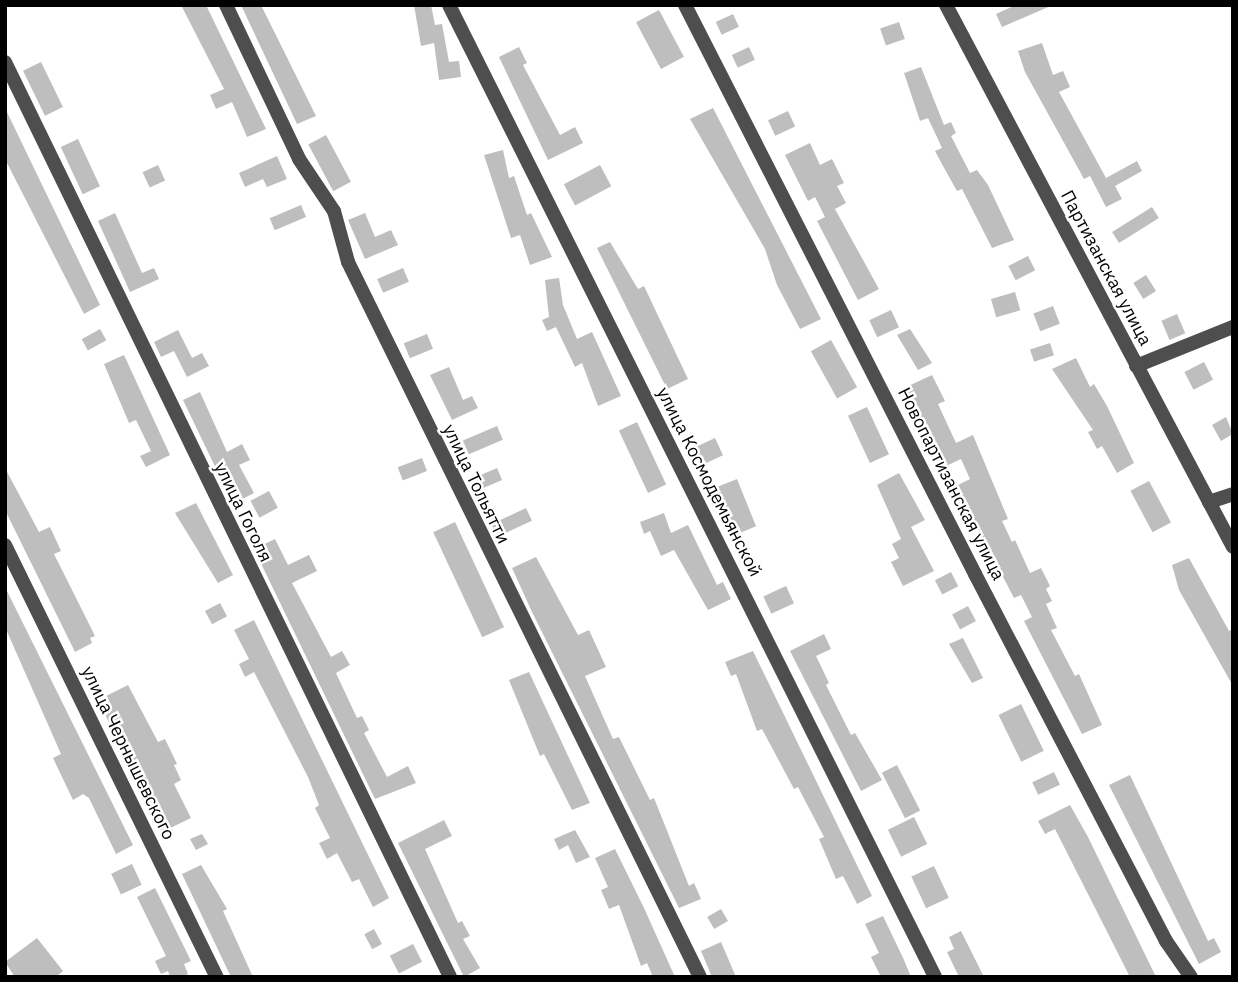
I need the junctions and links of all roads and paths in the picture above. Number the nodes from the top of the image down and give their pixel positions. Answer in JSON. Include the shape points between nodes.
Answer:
{"nodes":[{"id":1,"x":226,"y":5,"type":"edge"},
{"id":2,"x":449,"y":5,"type":"edge"},
{"id":3,"x":685,"y":5,"type":"edge"},
{"id":4,"x":946,"y":5,"type":"edge"},
{"id":5,"x":5,"y":62,"type":"edge"},
{"id":6,"x":1233,"y":327,"type":"edge"},
{"id":7,"x":1136,"y":366,"type":"junction"},
{"id":8,"x":1233,"y":494,"type":"edge"},
{"id":9,"x":1209,"y":502,"type":"junction"},
{"id":10,"x":5,"y":545,"type":"edge"},
{"id":11,"x":1233,"y":547,"type":"edge"},
{"id":12,"x":217,"y":977,"type":"edge"},
{"id":13,"x":450,"y":977,"type":"edge"},
{"id":14,"x":700,"y":977,"type":"edge"},
{"id":15,"x":935,"y":977,"type":"edge"},
{"id":16,"x":1191,"y":977,"type":"edge"}],
"edges":[{"from":1,"to":14,"type":"street","name":"улица Тольятти","via":[[299,159],[334,211],[348,262]]},
{"from":2,"to":15,"type":"street","name":"улица Космодемьянской"},
{"from":3,"to":16,"type":"street","name":"Новопартизанская улица","via":[[1166,941]]},
{"from":4,"to":7,"type":"street","name":"Партизанская улица"},
{"from":5,"to":13,"type":"street","name":"улица Гоголя"},
{"from":6,"to":7,"type":"street"},
{"from":7,"to":9,"type":"street","name":"Партизанская улица"},
{"from":8,"to":9,"type":"street"},
{"from":9,"to":11,"type":"street","name":"Партизанская улица"},
{"from":10,"to":12,"type":"street","name":"улица Чернышевского"}]}
